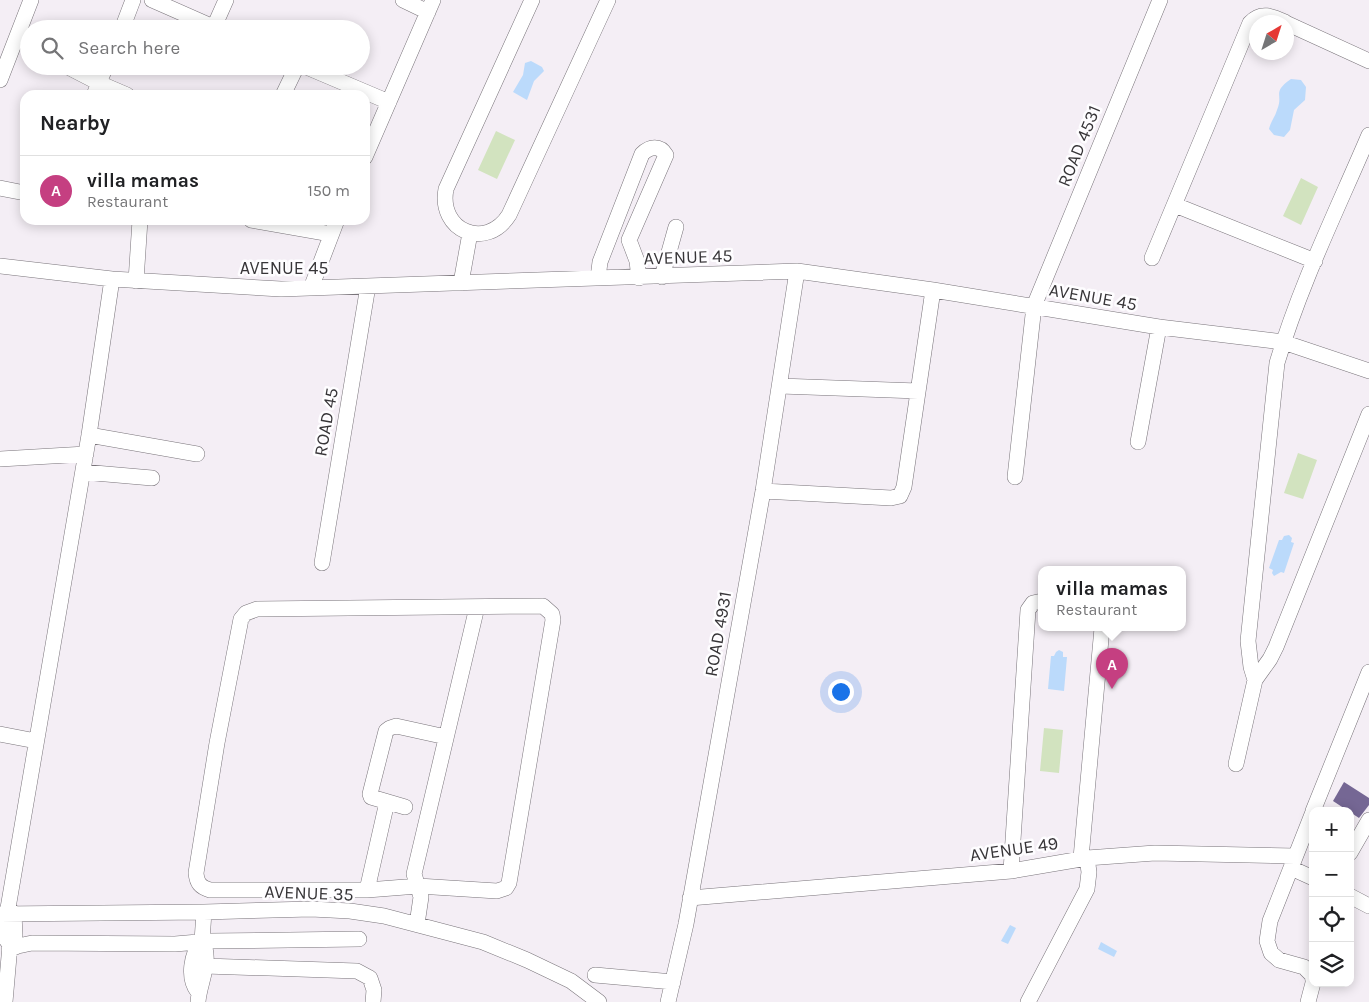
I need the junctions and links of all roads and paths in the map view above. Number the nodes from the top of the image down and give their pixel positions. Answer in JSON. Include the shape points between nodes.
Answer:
{"nodes":[{"id":1,"x":32,"y":0,"type":"edge"},
{"id":2,"x":134,"y":0,"type":"edge"},
{"id":3,"x":152,"y":0,"type":"edge"},
{"id":4,"x":226,"y":0,"type":"edge"},
{"id":5,"x":403,"y":0,"type":"edge"},
{"id":6,"x":532,"y":0,"type":"edge"},
{"id":7,"x":608,"y":0,"type":"edge"},
{"id":8,"x":1160,"y":0,"type":"edge"},
{"id":9,"x":430,"y":6,"type":"edge"},
{"id":10,"x":27,"y":20,"type":"edge"},
{"id":11,"x":126,"y":20,"type":"edge"},
{"id":12,"x":198,"y":20,"type":"edge"},
{"id":13,"x":219,"y":20,"type":"edge"},
{"id":14,"x":1249,"y":25,"type":"edge"},
{"id":15,"x":1294,"y":27,"type":"edge"},
{"id":16,"x":20,"y":47,"type":"edge"},
{"id":17,"x":1369,"y":61,"type":"edge"},
{"id":18,"x":78,"y":75,"type":"edge"},
{"id":19,"x":102,"y":75,"type":"edge"},
{"id":20,"x":293,"y":75,"type":"edge"},
{"id":21,"x":325,"y":75,"type":"edge"},
{"id":22,"x":0,"y":80,"type":"edge"},
{"id":23,"x":97,"y":89,"type":"edge"},
{"id":24,"x":285,"y":90,"type":"edge"},
{"id":25,"x":361,"y":90,"type":"edge"},
{"id":26,"x":370,"y":94,"type":"edge"},
{"id":27,"x":389,"y":102,"type":"junction"},
{"id":28,"x":1369,"y":136,"type":"edge"},
{"id":29,"x":370,"y":146,"type":"edge"},
{"id":30,"x":0,"y":188,"type":"edge"},
{"id":31,"x":20,"y":192,"type":"edge"},
{"id":32,"x":1175,"y":205,"type":"junction"},
{"id":33,"x":140,"y":225,"type":"edge"},
{"id":34,"x":280,"y":225,"type":"edge"},
{"id":35,"x":335,"y":225,"type":"edge"},
{"id":36,"x":676,"y":227,"type":"dead end"},
{"id":37,"x":470,"y":233,"type":"junction"},
{"id":38,"x":331,"y":234,"type":"junction"},
{"id":39,"x":608,"y":239,"type":"junction"},
{"id":40,"x":629,"y":240,"type":"junction"},
{"id":41,"x":1152,"y":258,"type":"dead end"},
{"id":42,"x":1315,"y":261,"type":"junction"},
{"id":43,"x":0,"y":266,"type":"edge"},
{"id":44,"x":797,"y":271,"type":"junction"},
{"id":45,"x":662,"y":277,"type":"junction"},
{"id":46,"x":598,"y":278,"type":"junction"},
{"id":47,"x":639,"y":278,"type":"junction"},
{"id":48,"x":112,"y":279,"type":"junction"},
{"id":49,"x":136,"y":281,"type":"junction"},
{"id":50,"x":461,"y":283,"type":"junction"},
{"id":51,"x":368,"y":286,"type":"junction"},
{"id":52,"x":311,"y":288,"type":"junction"},
{"id":53,"x":933,"y":290,"type":"junction"},
{"id":54,"x":1034,"y":306,"type":"junction"},
{"id":55,"x":1159,"y":328,"type":"junction"},
{"id":56,"x":1284,"y":342,"type":"junction"},
{"id":57,"x":1369,"y":371,"type":"edge"},
{"id":58,"x":780,"y":386,"type":"junction"},
{"id":59,"x":918,"y":392,"type":"junction"},
{"id":60,"x":1369,"y":414,"type":"edge"},
{"id":61,"x":89,"y":435,"type":"junction"},
{"id":62,"x":1138,"y":442,"type":"dead end"},
{"id":63,"x":86,"y":454,"type":"junction"},
{"id":64,"x":197,"y":454,"type":"dead end"},
{"id":65,"x":0,"y":458,"type":"edge"},
{"id":66,"x":83,"y":472,"type":"junction"},
{"id":67,"x":1015,"y":477,"type":"dead end"},
{"id":68,"x":152,"y":478,"type":"dead end"},
{"id":69,"x":763,"y":491,"type":"junction"},
{"id":70,"x":322,"y":563,"type":"dead end"},
{"id":71,"x":1038,"y":601,"type":"edge"},
{"id":72,"x":477,"y":607,"type":"junction"},
{"id":73,"x":1102,"y":631,"type":"edge"},
{"id":74,"x":1369,"y":672,"type":"edge"},
{"id":75,"x":1255,"y":680,"type":"junction"},
{"id":76,"x":0,"y":734,"type":"edge"},
{"id":77,"x":446,"y":737,"type":"junction"},
{"id":78,"x":36,"y":741,"type":"junction"},
{"id":79,"x":1236,"y":764,"type":"dead end"},
{"id":80,"x":387,"y":802,"type":"junction"},
{"id":81,"x":405,"y":807,"type":"dead end"},
{"id":82,"x":1315,"y":807,"type":"edge"},
{"id":83,"x":1369,"y":820,"type":"edge"},
{"id":84,"x":1309,"y":821,"type":"edge"},
{"id":85,"x":1354,"y":845,"type":"edge"},
{"id":86,"x":1084,"y":858,"type":"junction"},
{"id":87,"x":1293,"y":862,"type":"junction"},
{"id":88,"x":1011,"y":871,"type":"junction"},
{"id":89,"x":1309,"y":875,"type":"edge"},
{"id":90,"x":418,"y":886,"type":"junction"},
{"id":91,"x":366,"y":890,"type":"junction"},
{"id":92,"x":1352,"y":897,"type":"edge"},
{"id":93,"x":690,"y":898,"type":"junction"},
{"id":94,"x":1369,"y":906,"type":"edge"},
{"id":95,"x":204,"y":912,"type":"junction"},
{"id":96,"x":6,"y":914,"type":"edge"},
{"id":97,"x":417,"y":924,"type":"junction"},
{"id":98,"x":359,"y":939,"type":"dead end"},
{"id":99,"x":202,"y":942,"type":"junction"},
{"id":100,"x":9,"y":948,"type":"junction"},
{"id":101,"x":205,"y":966,"type":"junction"},
{"id":102,"x":1309,"y":972,"type":"edge"},
{"id":103,"x":595,"y":975,"type":"dead end"},
{"id":104,"x":673,"y":982,"type":"junction"},
{"id":105,"x":1312,"y":987,"type":"edge"},
{"id":106,"x":198,"y":997,"type":"edge"},
{"id":107,"x":5,"y":1002,"type":"edge"},
{"id":108,"x":373,"y":1002,"type":"edge"},
{"id":109,"x":599,"y":1002,"type":"edge"},
{"id":110,"x":668,"y":1002,"type":"edge"},
{"id":111,"x":1028,"y":1002,"type":"edge"},
{"id":112,"x":1308,"y":1002,"type":"edge"}],
"edges":[{"from":1,"to":10,"type":"street"},
{"from":2,"to":11,"type":"street"},
{"from":3,"to":12,"type":"street"},
{"from":4,"to":13,"type":"street"},
{"from":5,"to":9,"type":"street"},
{"from":6,"to":37,"type":"street","via":[[446,189],[444,198],[448,216],[454,224]]},
{"from":7,"to":37,"type":"street","via":[[504,223],[488,233]]},
{"from":8,"to":54,"type":"street","name":"ROAD 4531"},
{"from":9,"to":27,"type":"street"},
{"from":14,"to":32,"type":"street"},
{"from":15,"to":17,"type":"street"},
{"from":16,"to":22,"type":"street"},
{"from":18,"to":23,"type":"street"},
{"from":19,"to":23,"type":"street"},
{"from":20,"to":24,"type":"street"},
{"from":21,"to":25,"type":"street"},
{"from":26,"to":27,"type":"street"},
{"from":27,"to":29,"type":"street"},
{"from":28,"to":42,"type":"street"},
{"from":30,"to":31,"type":"street"},
{"from":32,"to":41,"type":"street"},
{"from":32,"to":42,"type":"street"},
{"from":33,"to":49,"type":"street"},
{"from":34,"to":38,"type":"street"},
{"from":35,"to":38,"type":"street"},
{"from":36,"to":45,"type":"street"},
{"from":37,"to":50,"type":"street"},
{"from":38,"to":52,"type":"street"},
{"from":39,"to":40,"type":"street"},
{"from":39,"to":40,"type":"street","via":[[642,154],[658,148],[666,156]]},
{"from":39,"to":46,"type":"street"},
{"from":40,"to":47,"type":"street"},
{"from":42,"to":56,"type":"street"},
{"from":43,"to":48,"type":"street","name":"AVENUE 45"},
{"from":44,"to":45,"type":"street","name":"AVENUE 45"},
{"from":44,"to":53,"type":"street","name":"AVENUE 45"},
{"from":44,"to":58,"type":"street","name":"ROAD 4931"},
{"from":45,"to":47,"type":"street","name":"AVENUE 45"},
{"from":46,"to":47,"type":"street","name":"AVENUE 45"},
{"from":46,"to":50,"type":"street","name":"AVENUE 45"},
{"from":48,"to":49,"type":"street","name":"AVENUE 45"},
{"from":48,"to":61,"type":"street"},
{"from":49,"to":52,"type":"street","name":"AVENUE 45","via":[[266,289]]},
{"from":50,"to":51,"type":"street","name":"AVENUE 45"},
{"from":51,"to":52,"type":"street","name":"AVENUE 45"},
{"from":51,"to":70,"type":"street","name":"ROAD 45"},
{"from":53,"to":54,"type":"street","name":"AVENUE 45"},
{"from":53,"to":59,"type":"street"},
{"from":54,"to":55,"type":"street","name":"AVENUE 45"},
{"from":54,"to":67,"type":"street","name":"ROAD 4531"},
{"from":55,"to":56,"type":"street","name":"AVENUE 45"},
{"from":55,"to":62,"type":"street"},
{"from":56,"to":57,"type":"street","name":"AVENUE 45"},
{"from":56,"to":75,"type":"street","via":[[1277,363],[1248,641]]},
{"from":58,"to":59,"type":"street"},
{"from":58,"to":69,"type":"street","name":"ROAD 4931"},
{"from":59,"to":69,"type":"street","via":[[900,496]]},
{"from":60,"to":75,"type":"street","via":[[1276,647]]},
{"from":61,"to":63,"type":"street"},
{"from":61,"to":64,"type":"street"},
{"from":63,"to":65,"type":"street"},
{"from":63,"to":66,"type":"street"},
{"from":66,"to":68,"type":"street"},
{"from":66,"to":78,"type":"street"},
{"from":69,"to":93,"type":"street","name":"ROAD 4931"},
{"from":71,"to":88,"type":"street","via":[[1028,610]]},
{"from":72,"to":77,"type":"street"},
{"from":72,"to":90,"type":"street","via":[[544,606],[553,620],[509,884],[497,891]]},
{"from":72,"to":91,"type":"street","via":[[257,610],[246,613],[241,619],[217,743],[197,882],[210,890]]},
{"from":73,"to":86,"type":"street"},
{"from":74,"to":82,"type":"street"},
{"from":75,"to":79,"type":"street"},
{"from":76,"to":78,"type":"street"},
{"from":77,"to":80,"type":"street","via":[[396,726],[386,731],[370,794]]},
{"from":77,"to":90,"type":"street","via":[[414,874]]},
{"from":78,"to":96,"type":"street"},
{"from":80,"to":81,"type":"street"},
{"from":80,"to":91,"type":"street"},
{"from":83,"to":85,"type":"street"},
{"from":84,"to":87,"type":"street"},
{"from":86,"to":87,"type":"street","name":"AVENUE 49","via":[[1164,853]]},
{"from":86,"to":88,"type":"street","name":"AVENUE 49"},
{"from":86,"to":111,"type":"street","via":[[1089,872],[1087,889]]},
{"from":87,"to":89,"type":"street"},
{"from":87,"to":102,"type":"street","via":[[1270,921],[1267,941],[1271,953],[1279,960],[1304,967]]},
{"from":88,"to":93,"type":"street","name":"AVENUE 49"},
{"from":90,"to":91,"type":"street"},
{"from":90,"to":97,"type":"street","via":[[422,897]]},
{"from":92,"to":94,"type":"street"},
{"from":93,"to":104,"type":"street","name":"ROAD 4931"},
{"from":95,"to":96,"type":"street","name":"AVENUE 35"},
{"from":95,"to":97,"type":"street","name":"AVENUE 35","via":[[311,908],[384,916]]},
{"from":95,"to":99,"type":"street"},
{"from":96,"to":100,"type":"street","via":[[3,935]]},
{"from":97,"to":109,"type":"street","name":"AVENUE 35","via":[[483,942],[528,960],[571,981]]},
{"from":98,"to":99,"type":"street"},
{"from":99,"to":100,"type":"street","via":[[32,943]]},
{"from":99,"to":101,"type":"street"},
{"from":99,"to":106,"type":"street","via":[[193,957],[192,981]]},
{"from":100,"to":107,"type":"street"},
{"from":101,"to":106,"type":"street"},
{"from":101,"to":108,"type":"street","via":[[357,971],[370,978]]},
{"from":103,"to":104,"type":"street"},
{"from":104,"to":110,"type":"street","name":"ROAD 4931"},
{"from":105,"to":112,"type":"street"}]}
